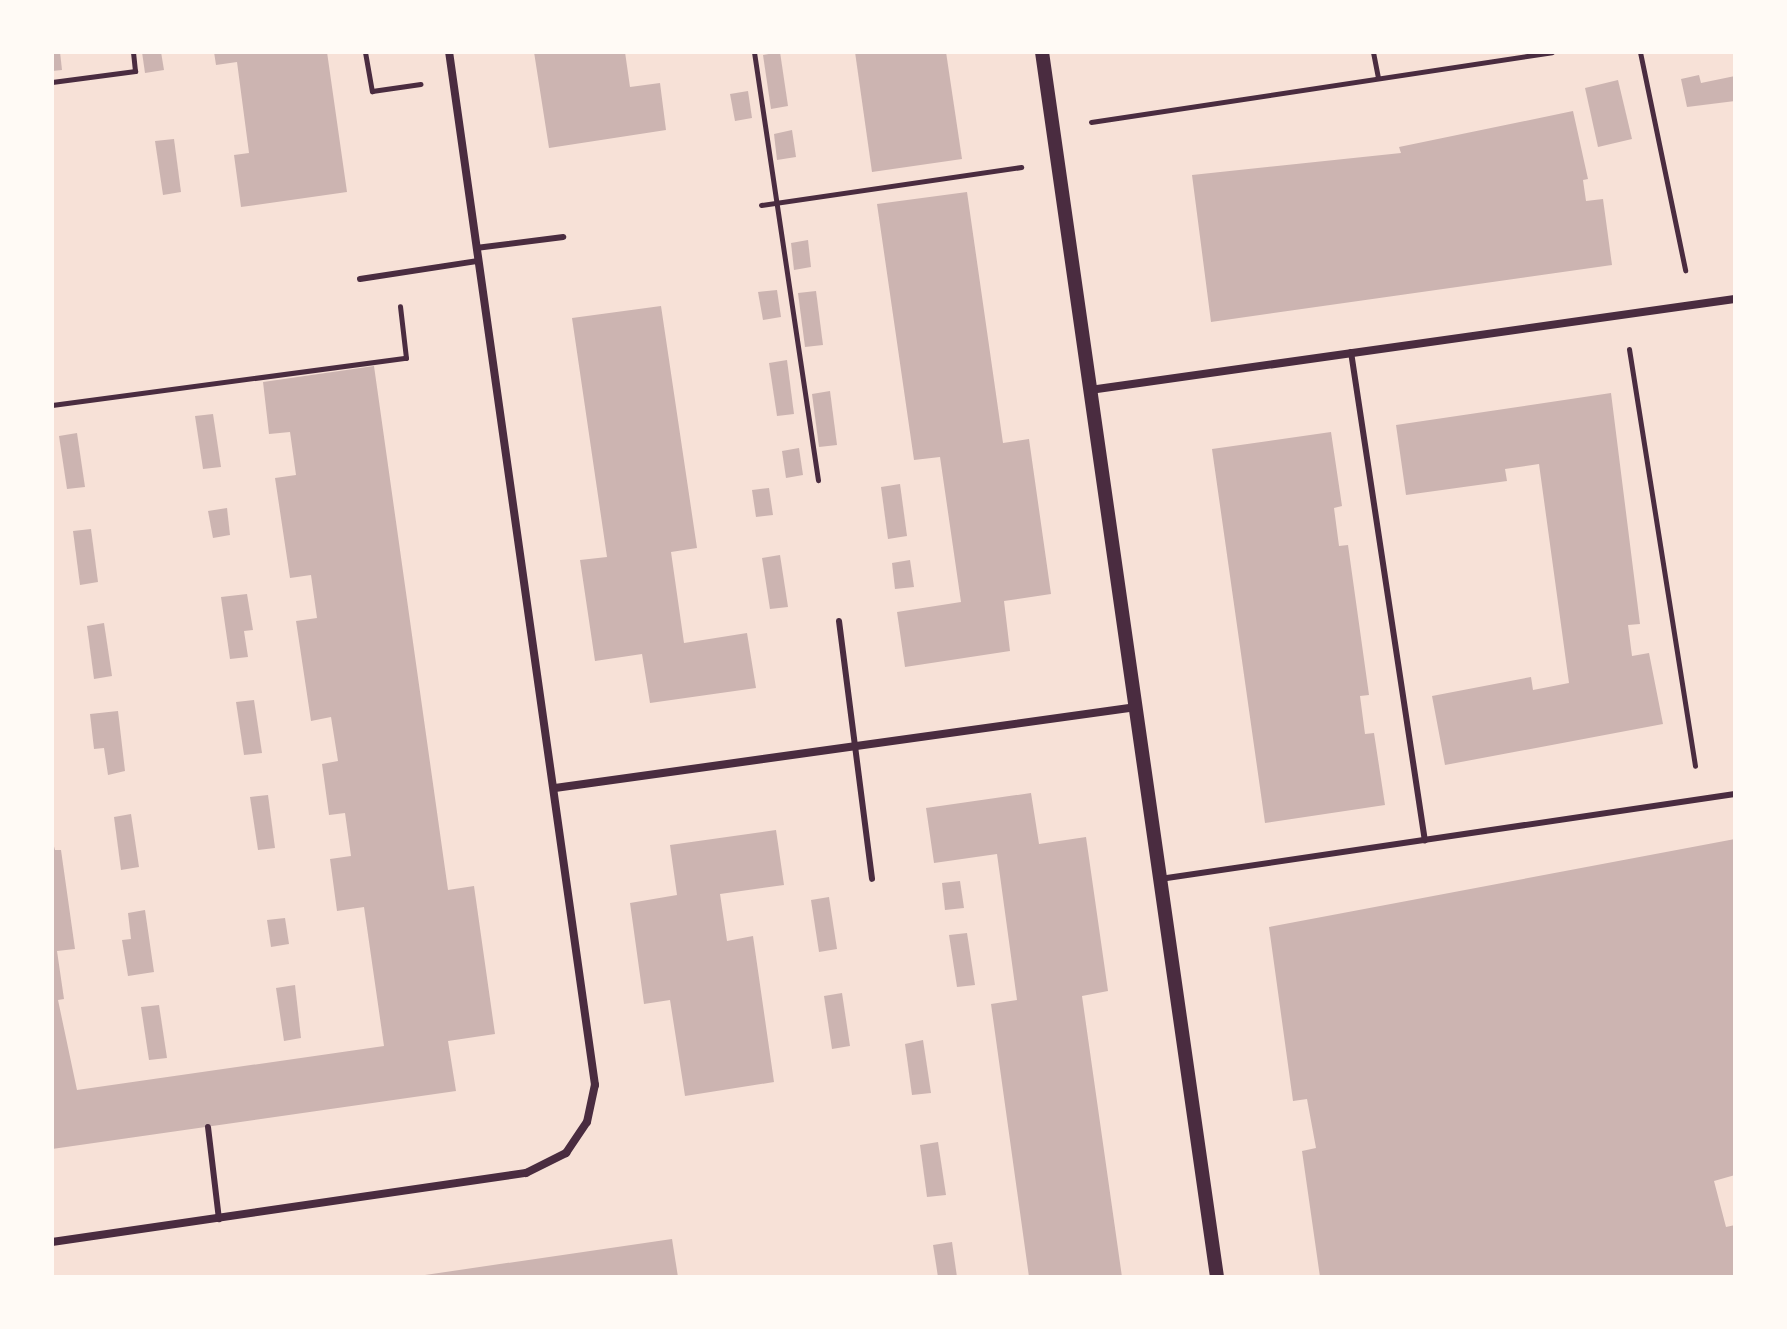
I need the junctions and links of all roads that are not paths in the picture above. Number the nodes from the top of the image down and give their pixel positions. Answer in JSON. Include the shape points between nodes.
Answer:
{"nodes":[{"id":1,"x":449,"y":52,"type":"edge"},
{"id":2,"x":1042,"y":52,"type":"edge"},
{"id":3,"x":563,"y":237,"type":"dead end"},
{"id":4,"x":476,"y":248,"type":"junction"},
{"id":5,"x":477,"y":261,"type":"junction"},
{"id":6,"x":360,"y":279,"type":"dead end"},
{"id":7,"x":1735,"y":299,"type":"edge"},
{"id":8,"x":1351,"y":352,"type":"junction"},
{"id":9,"x":1090,"y":390,"type":"junction"},
{"id":10,"x":839,"y":621,"type":"dead end"},
{"id":11,"x":1136,"y":707,"type":"junction"},
{"id":12,"x":855,"y":747,"type":"junction"},
{"id":13,"x":555,"y":788,"type":"junction"},
{"id":14,"x":1735,"y":794,"type":"edge"},
{"id":15,"x":1425,"y":840,"type":"junction"},
{"id":16,"x":872,"y":879,"type":"dead end"},
{"id":17,"x":1160,"y":879,"type":"junction"},
{"id":18,"x":208,"y":1127,"type":"dead end"},
{"id":19,"x":219,"y":1219,"type":"junction"},
{"id":20,"x":52,"y":1242,"type":"edge"},
{"id":21,"x":1217,"y":1277,"type":"edge"}],
"edges":[{"from":1,"to":4,"type":"street"},
{"from":2,"to":9,"type":"street"},
{"from":3,"to":4,"type":"lane"},
{"from":4,"to":5,"type":"street"},
{"from":5,"to":6,"type":"lane"},
{"from":5,"to":13,"type":"street"},
{"from":7,"to":8,"type":"street"},
{"from":8,"to":9,"type":"street"},
{"from":8,"to":15,"type":"lane"},
{"from":9,"to":11,"type":"street"},
{"from":10,"to":12,"type":"lane"},
{"from":11,"to":12,"type":"street"},
{"from":11,"to":17,"type":"street"},
{"from":12,"to":13,"type":"street"},
{"from":12,"to":16,"type":"lane"},
{"from":13,"to":19,"type":"street","via":[[595,1085],[587,1122],[566,1153],[526,1173]]},
{"from":14,"to":15,"type":"lane"},
{"from":15,"to":17,"type":"lane"},
{"from":17,"to":21,"type":"street"},
{"from":18,"to":19,"type":"lane"},
{"from":19,"to":20,"type":"street"}]}
